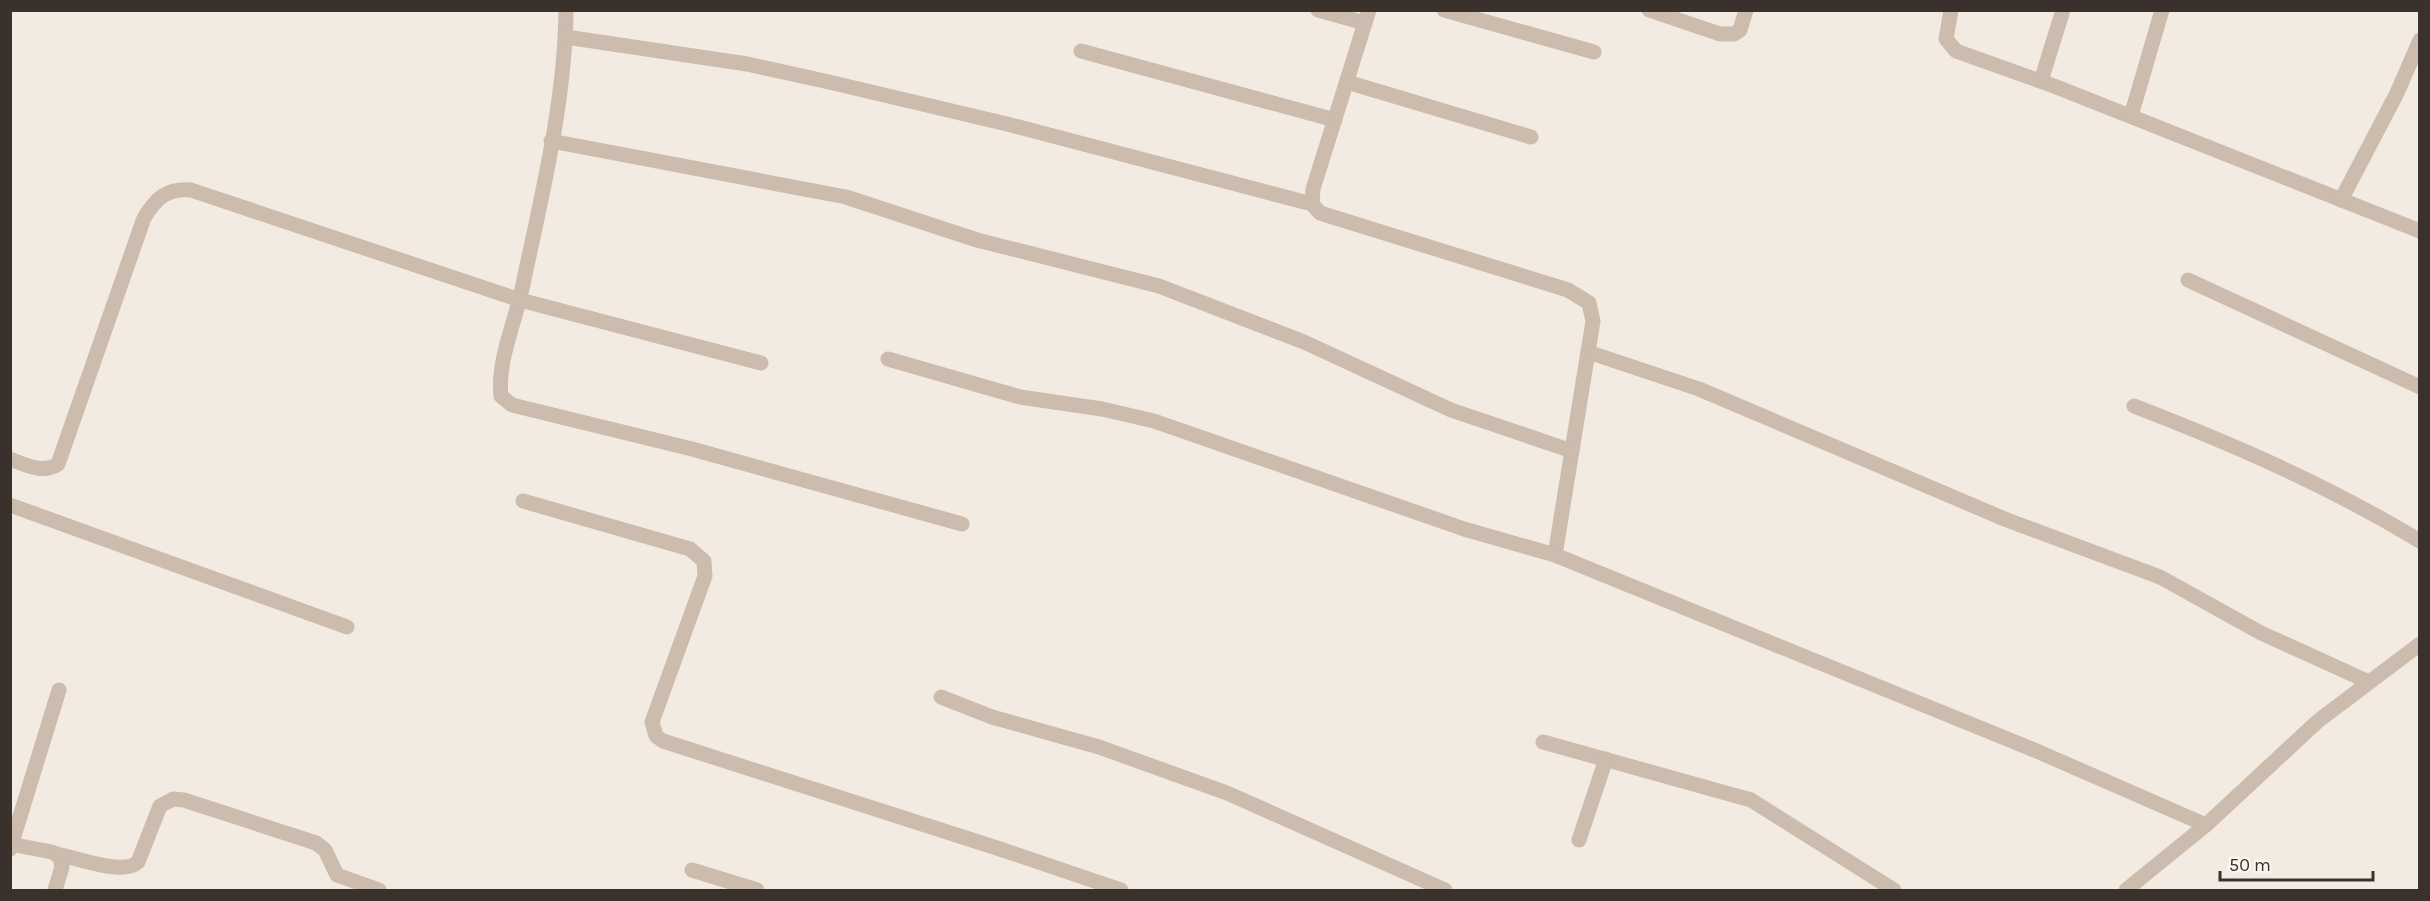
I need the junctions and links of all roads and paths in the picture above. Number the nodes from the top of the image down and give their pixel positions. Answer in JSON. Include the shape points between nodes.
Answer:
{"nodes":[{"id":1,"x":566,"y":10,"type":"edge"},
{"id":2,"x":1318,"y":10,"type":"edge"},
{"id":3,"x":1444,"y":10,"type":"edge"},
{"id":4,"x":1650,"y":10,"type":"edge"},
{"id":5,"x":1746,"y":10,"type":"edge"},
{"id":6,"x":1951,"y":10,"type":"edge"},
{"id":7,"x":2063,"y":10,"type":"edge"},
{"id":8,"x":2162,"y":10,"type":"edge"},
{"id":9,"x":1367,"y":17,"type":"edge"},
{"id":10,"x":566,"y":37,"type":"junction"},
{"id":11,"x":2418,"y":50,"type":"edge"},
{"id":12,"x":1081,"y":51,"type":"dead end"},
{"id":13,"x":1594,"y":52,"type":"dead end"},
{"id":14,"x":2041,"y":81,"type":"junction"},
{"id":15,"x":1347,"y":82,"type":"junction"},
{"id":16,"x":2131,"y":116,"type":"junction"},
{"id":17,"x":1335,"y":120,"type":"junction"},
{"id":18,"x":1531,"y":137,"type":"dead end"},
{"id":19,"x":551,"y":141,"type":"junction"},
{"id":20,"x":2342,"y":200,"type":"junction"},
{"id":21,"x":1312,"y":204,"type":"junction"},
{"id":22,"x":2420,"y":231,"type":"edge"},
{"id":23,"x":2188,"y":280,"type":"dead end"},
{"id":24,"x":520,"y":300,"type":"junction"},
{"id":25,"x":1588,"y":352,"type":"junction"},
{"id":26,"x":888,"y":359,"type":"dead end"},
{"id":27,"x":762,"y":363,"type":"dead end"},
{"id":28,"x":2420,"y":387,"type":"edge"},
{"id":29,"x":2134,"y":406,"type":"dead end"},
{"id":30,"x":1572,"y":451,"type":"junction"},
{"id":31,"x":12,"y":464,"type":"edge"},
{"id":32,"x":523,"y":501,"type":"dead end"},
{"id":33,"x":10,"y":505,"type":"edge"},
{"id":34,"x":962,"y":524,"type":"dead end"},
{"id":35,"x":2420,"y":541,"type":"edge"},
{"id":36,"x":1555,"y":555,"type":"junction"},
{"id":37,"x":347,"y":627,"type":"dead end"},
{"id":38,"x":2420,"y":644,"type":"edge"},
{"id":39,"x":2369,"y":682,"type":"junction"},
{"id":40,"x":59,"y":690,"type":"dead end"},
{"id":41,"x":941,"y":697,"type":"dead end"},
{"id":42,"x":1543,"y":742,"type":"dead end"},
{"id":43,"x":1606,"y":759,"type":"junction"},
{"id":44,"x":2205,"y":825,"type":"junction"},
{"id":45,"x":1579,"y":840,"type":"dead end"},
{"id":46,"x":11,"y":846,"type":"edge"},
{"id":47,"x":57,"y":854,"type":"junction"},
{"id":48,"x":692,"y":870,"type":"dead end"},
{"id":49,"x":55,"y":891,"type":"edge"},
{"id":50,"x":379,"y":891,"type":"edge"},
{"id":51,"x":757,"y":891,"type":"edge"},
{"id":52,"x":1121,"y":891,"type":"edge"},
{"id":53,"x":1445,"y":891,"type":"edge"},
{"id":54,"x":1894,"y":891,"type":"edge"},
{"id":55,"x":2126,"y":891,"type":"edge"}],
"edges":[{"from":1,"to":10,"type":"street"},
{"from":2,"to":9,"type":"street"},
{"from":3,"to":13,"type":"street"},
{"from":4,"to":5,"type":"street","via":[[1727,35],[1740,30]]},
{"from":6,"to":14,"type":"street","via":[[1946,39],[1952,48]]},
{"from":7,"to":14,"type":"street"},
{"from":8,"to":16,"type":"street"},
{"from":9,"to":15,"type":"street"},
{"from":10,"to":19,"type":"street"},
{"from":10,"to":21,"type":"street","via":[[798,75],[1007,124]]},
{"from":11,"to":20,"type":"street"},
{"from":12,"to":17,"type":"street"},
{"from":14,"to":16,"type":"street"},
{"from":15,"to":17,"type":"street"},
{"from":15,"to":18,"type":"street"},
{"from":16,"to":20,"type":"street"},
{"from":17,"to":21,"type":"street"},
{"from":19,"to":24,"type":"street"},
{"from":19,"to":30,"type":"street","via":[[846,197],[977,240],[1159,286],[1305,342],[1451,410]]},
{"from":20,"to":22,"type":"street"},
{"from":21,"to":25,"type":"street","via":[[1320,213],[1568,290],[1581,297],[1592,311]]},
{"from":23,"to":28,"type":"street"},
{"from":24,"to":27,"type":"street"},
{"from":24,"to":31,"type":"street","via":[[191,190],[167,191],[144,218],[62,457],[58,464],[46,469]]},
{"from":24,"to":34,"type":"street","via":[[500,386],[501,396],[512,405],[692,449]]},
{"from":25,"to":30,"type":"street"},
{"from":25,"to":39,"type":"street","via":[[1699,389],[2007,520],[2160,577],[2261,633]]},
{"from":26,"to":36,"type":"street","via":[[1020,397],[1154,421],[1464,529]]},
{"from":29,"to":35,"type":"street","via":[[2272,461]]},
{"from":30,"to":36,"type":"street"},
{"from":32,"to":52,"type":"street","via":[[690,549],[704,561],[705,576],[652,722],[656,736],[663,741]]},
{"from":33,"to":37,"type":"street"},
{"from":36,"to":44,"type":"street","via":[[2039,752]]},
{"from":38,"to":39,"type":"street"},
{"from":39,"to":44,"type":"street","via":[[2318,721]]},
{"from":40,"to":46,"type":"street"},
{"from":41,"to":53,"type":"street","via":[[1227,793]]},
{"from":42,"to":43,"type":"street"},
{"from":43,"to":45,"type":"street"},
{"from":43,"to":54,"type":"street","via":[[1751,800]]},
{"from":44,"to":55,"type":"street"},
{"from":46,"to":47,"type":"street"},
{"from":47,"to":49,"type":"street","via":[[62,867]]},
{"from":47,"to":50,"type":"street","via":[[120,868],[133,867],[160,806],[173,799],[184,800],[316,843],[326,850],[337,875]]},
{"from":48,"to":51,"type":"street"}]}
